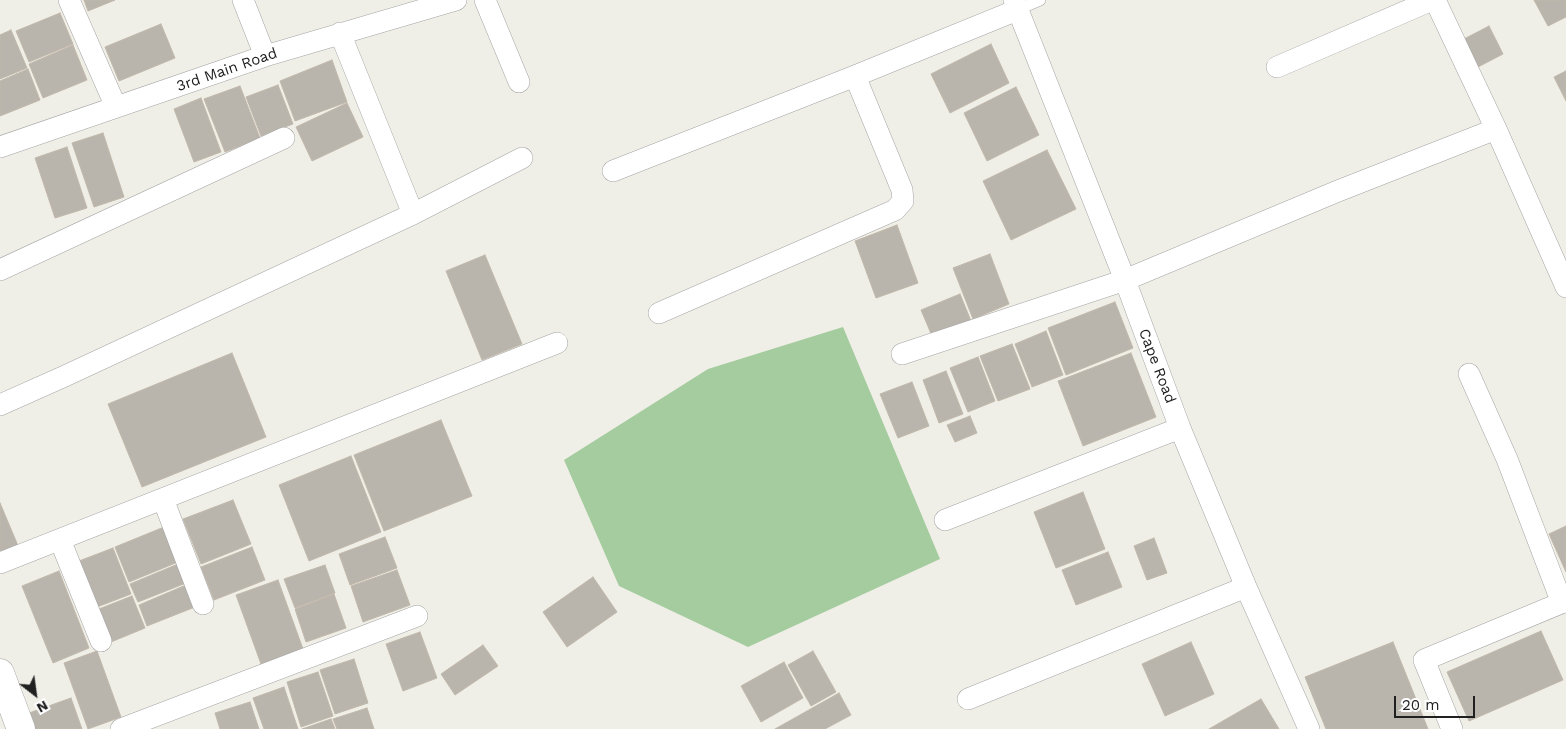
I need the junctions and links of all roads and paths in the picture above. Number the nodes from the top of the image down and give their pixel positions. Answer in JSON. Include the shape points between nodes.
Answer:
{"nodes":[{"id":1,"x":69,"y":0,"type":"edge"},
{"id":2,"x":243,"y":0,"type":"edge"},
{"id":3,"x":456,"y":0,"type":"edge"},
{"id":4,"x":485,"y":0,"type":"edge"},
{"id":5,"x":1040,"y":0,"type":"edge"},
{"id":6,"x":1433,"y":0,"type":"edge"},
{"id":7,"x":1015,"y":5,"type":"edge"},
{"id":8,"x":340,"y":33,"type":"junction"},
{"id":9,"x":265,"y":56,"type":"junction"},
{"id":10,"x":1277,"y":67,"type":"dead end"},
{"id":11,"x":855,"y":76,"type":"junction"},
{"id":12,"x":519,"y":82,"type":"dead end"},
{"id":13,"x":116,"y":107,"type":"junction"},
{"id":14,"x":1496,"y":129,"type":"junction"},
{"id":15,"x":284,"y":138,"type":"dead end"},
{"id":16,"x":0,"y":147,"type":"edge"},
{"id":17,"x":522,"y":158,"type":"dead end"},
{"id":18,"x":613,"y":171,"type":"dead end"},
{"id":19,"x":413,"y":214,"type":"junction"},
{"id":20,"x":0,"y":270,"type":"edge"},
{"id":21,"x":1125,"y":280,"type":"junction"},
{"id":22,"x":1566,"y":287,"type":"edge"},
{"id":23,"x":659,"y":313,"type":"dead end"},
{"id":24,"x":558,"y":343,"type":"dead end"},
{"id":25,"x":902,"y":354,"type":"dead end"},
{"id":26,"x":1469,"y":374,"type":"dead end"},
{"id":27,"x":0,"y":404,"type":"edge"},
{"id":28,"x":1180,"y":428,"type":"junction"},
{"id":29,"x":163,"y":499,"type":"junction"},
{"id":30,"x":945,"y":520,"type":"dead end"},
{"id":31,"x":60,"y":540,"type":"junction"},
{"id":32,"x":0,"y":563,"type":"edge"},
{"id":33,"x":1246,"y":587,"type":"junction"},
{"id":34,"x":1564,"y":602,"type":"edge"},
{"id":35,"x":203,"y":604,"type":"dead end"},
{"id":36,"x":417,"y":616,"type":"dead end"},
{"id":37,"x":101,"y":641,"type":"dead end"},
{"id":38,"x":0,"y":673,"type":"edge"},
{"id":39,"x":968,"y":699,"type":"dead end"},
{"id":40,"x":20,"y":729,"type":"edge"},
{"id":41,"x":121,"y":729,"type":"edge"},
{"id":42,"x":1308,"y":729,"type":"edge"},
{"id":43,"x":1452,"y":729,"type":"edge"}],
"edges":[{"from":1,"to":13,"type":"street"},
{"from":2,"to":9,"type":"street"},
{"from":3,"to":8,"type":"street","name":"3rd Main Road"},
{"from":4,"to":12,"type":"street"},
{"from":5,"to":7,"type":"lane"},
{"from":6,"to":10,"type":"street"},
{"from":6,"to":14,"type":"street"},
{"from":7,"to":11,"type":"street"},
{"from":7,"to":21,"type":"street","name":"Cape Road"},
{"from":8,"to":9,"type":"street","name":"3rd Main Road"},
{"from":8,"to":19,"type":"street"},
{"from":9,"to":13,"type":"street","name":"3rd Main Road"},
{"from":11,"to":18,"type":"street"},
{"from":11,"to":23,"type":"street","via":[[902,190],[903,201],[895,210]]},
{"from":13,"to":16,"type":"street","name":"3rd Main Road"},
{"from":14,"to":21,"type":"street"},
{"from":14,"to":22,"type":"street"},
{"from":15,"to":20,"type":"street"},
{"from":17,"to":19,"type":"street"},
{"from":19,"to":27,"type":"street"},
{"from":21,"to":25,"type":"street"},
{"from":21,"to":28,"type":"street","name":"Cape Road"},
{"from":24,"to":29,"type":"street"},
{"from":26,"to":34,"type":"street"},
{"from":28,"to":30,"type":"street"},
{"from":28,"to":33,"type":"street","name":"Cape Road"},
{"from":29,"to":31,"type":"street"},
{"from":29,"to":35,"type":"street"},
{"from":31,"to":32,"type":"street"},
{"from":31,"to":37,"type":"street"},
{"from":33,"to":39,"type":"street"},
{"from":33,"to":42,"type":"street","name":"Cape Road"},
{"from":34,"to":43,"type":"street","via":[[1424,660]]},
{"from":36,"to":41,"type":"street"},
{"from":38,"to":40,"type":"street"}]}
